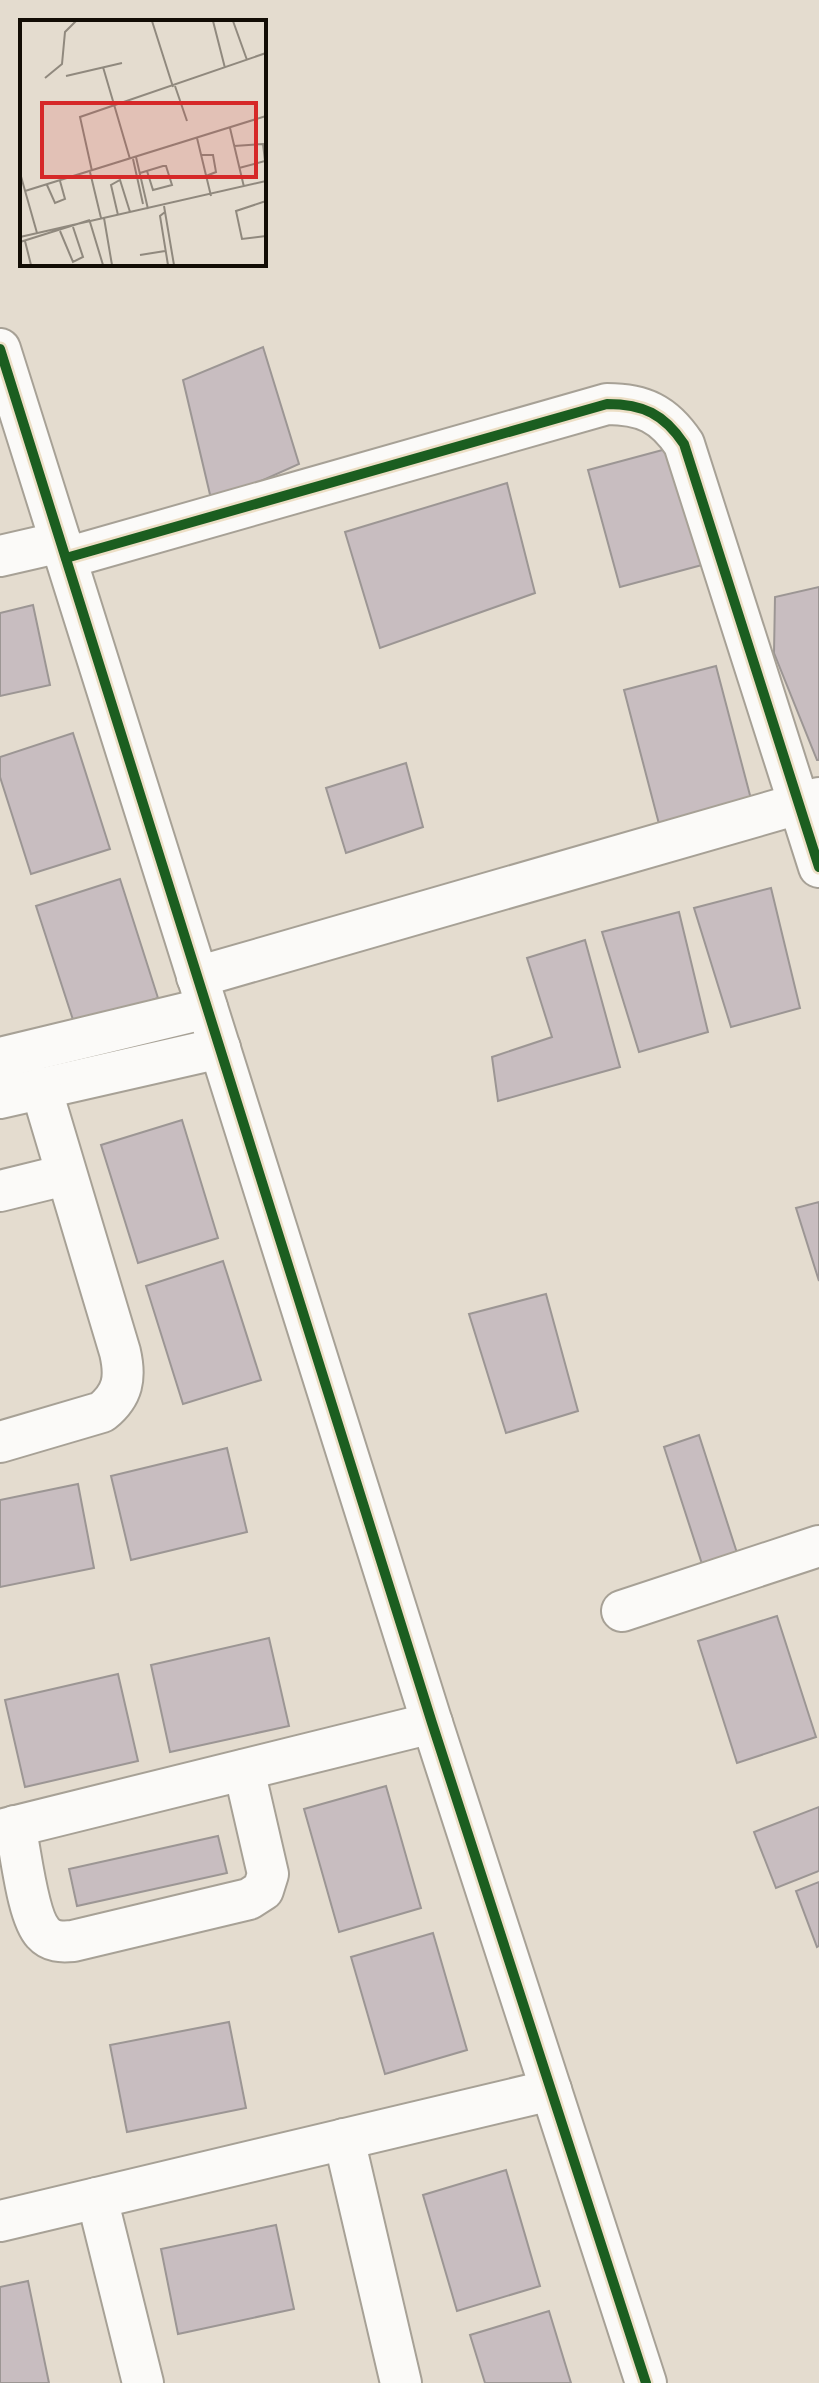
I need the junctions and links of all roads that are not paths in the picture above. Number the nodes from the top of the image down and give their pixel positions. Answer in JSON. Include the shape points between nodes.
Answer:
{"nodes":[{"id":1,"x":0,"y":349,"type":"edge"},
{"id":2,"x":63,"y":550,"type":"junction"},
{"id":3,"x":0,"y":556,"type":"edge"},
{"id":4,"x":809,"y":801,"type":"edge"},
{"id":5,"x":819,"y":867,"type":"edge"},
{"id":6,"x":202,"y":993,"type":"junction"},
{"id":7,"x":220,"y":1048,"type":"junction"},
{"id":8,"x":0,"y":1058,"type":"edge"},
{"id":9,"x":41,"y":1088,"type":"junction"},
{"id":10,"x":0,"y":1098,"type":"edge"},
{"id":11,"x":65,"y":1175,"type":"junction"},
{"id":12,"x":0,"y":1191,"type":"edge"},
{"id":13,"x":0,"y":1442,"type":"edge"},
{"id":14,"x":819,"y":1546,"type":"edge"},
{"id":15,"x":622,"y":1611,"type":"dead end"},
{"id":16,"x":432,"y":1723,"type":"junction"},
{"id":17,"x":244,"y":1770,"type":"junction"},
{"id":18,"x":8,"y":1828,"type":"edge"},
{"id":19,"x":551,"y":2090,"type":"junction"},
{"id":20,"x":344,"y":2139,"type":"junction"},
{"id":21,"x":97,"y":2198,"type":"junction"},
{"id":22,"x":0,"y":2221,"type":"edge"},
{"id":23,"x":143,"y":2383,"type":"edge"},
{"id":24,"x":401,"y":2383,"type":"edge"},
{"id":25,"x":646,"y":2383,"type":"edge"}],
"edges":[{"from":1,"to":2,"type":"street"},
{"from":2,"to":3,"type":"street"},
{"from":2,"to":4,"type":"street","via":[[607,404],[652,411],[684,444]]},
{"from":2,"to":6,"type":"street"},
{"from":4,"to":5,"type":"street"},
{"from":4,"to":6,"type":"street"},
{"from":6,"to":7,"type":"street"},
{"from":6,"to":8,"type":"street"},
{"from":7,"to":9,"type":"street"},
{"from":7,"to":16,"type":"street"},
{"from":9,"to":10,"type":"street"},
{"from":9,"to":11,"type":"street"},
{"from":11,"to":12,"type":"street"},
{"from":11,"to":13,"type":"street","via":[[120,1352],[123,1385],[102,1412]]},
{"from":14,"to":15,"type":"street"},
{"from":16,"to":17,"type":"street"},
{"from":16,"to":19,"type":"street"},
{"from":17,"to":18,"type":"street"},
{"from":17,"to":18,"type":"street","via":[[268,1874],[263,1890],[249,1899],[55,1941],[37,1923]]},
{"from":19,"to":20,"type":"street"},
{"from":19,"to":25,"type":"street"},
{"from":20,"to":21,"type":"street"},
{"from":20,"to":24,"type":"street"},
{"from":21,"to":22,"type":"street"},
{"from":21,"to":23,"type":"street"}]}
